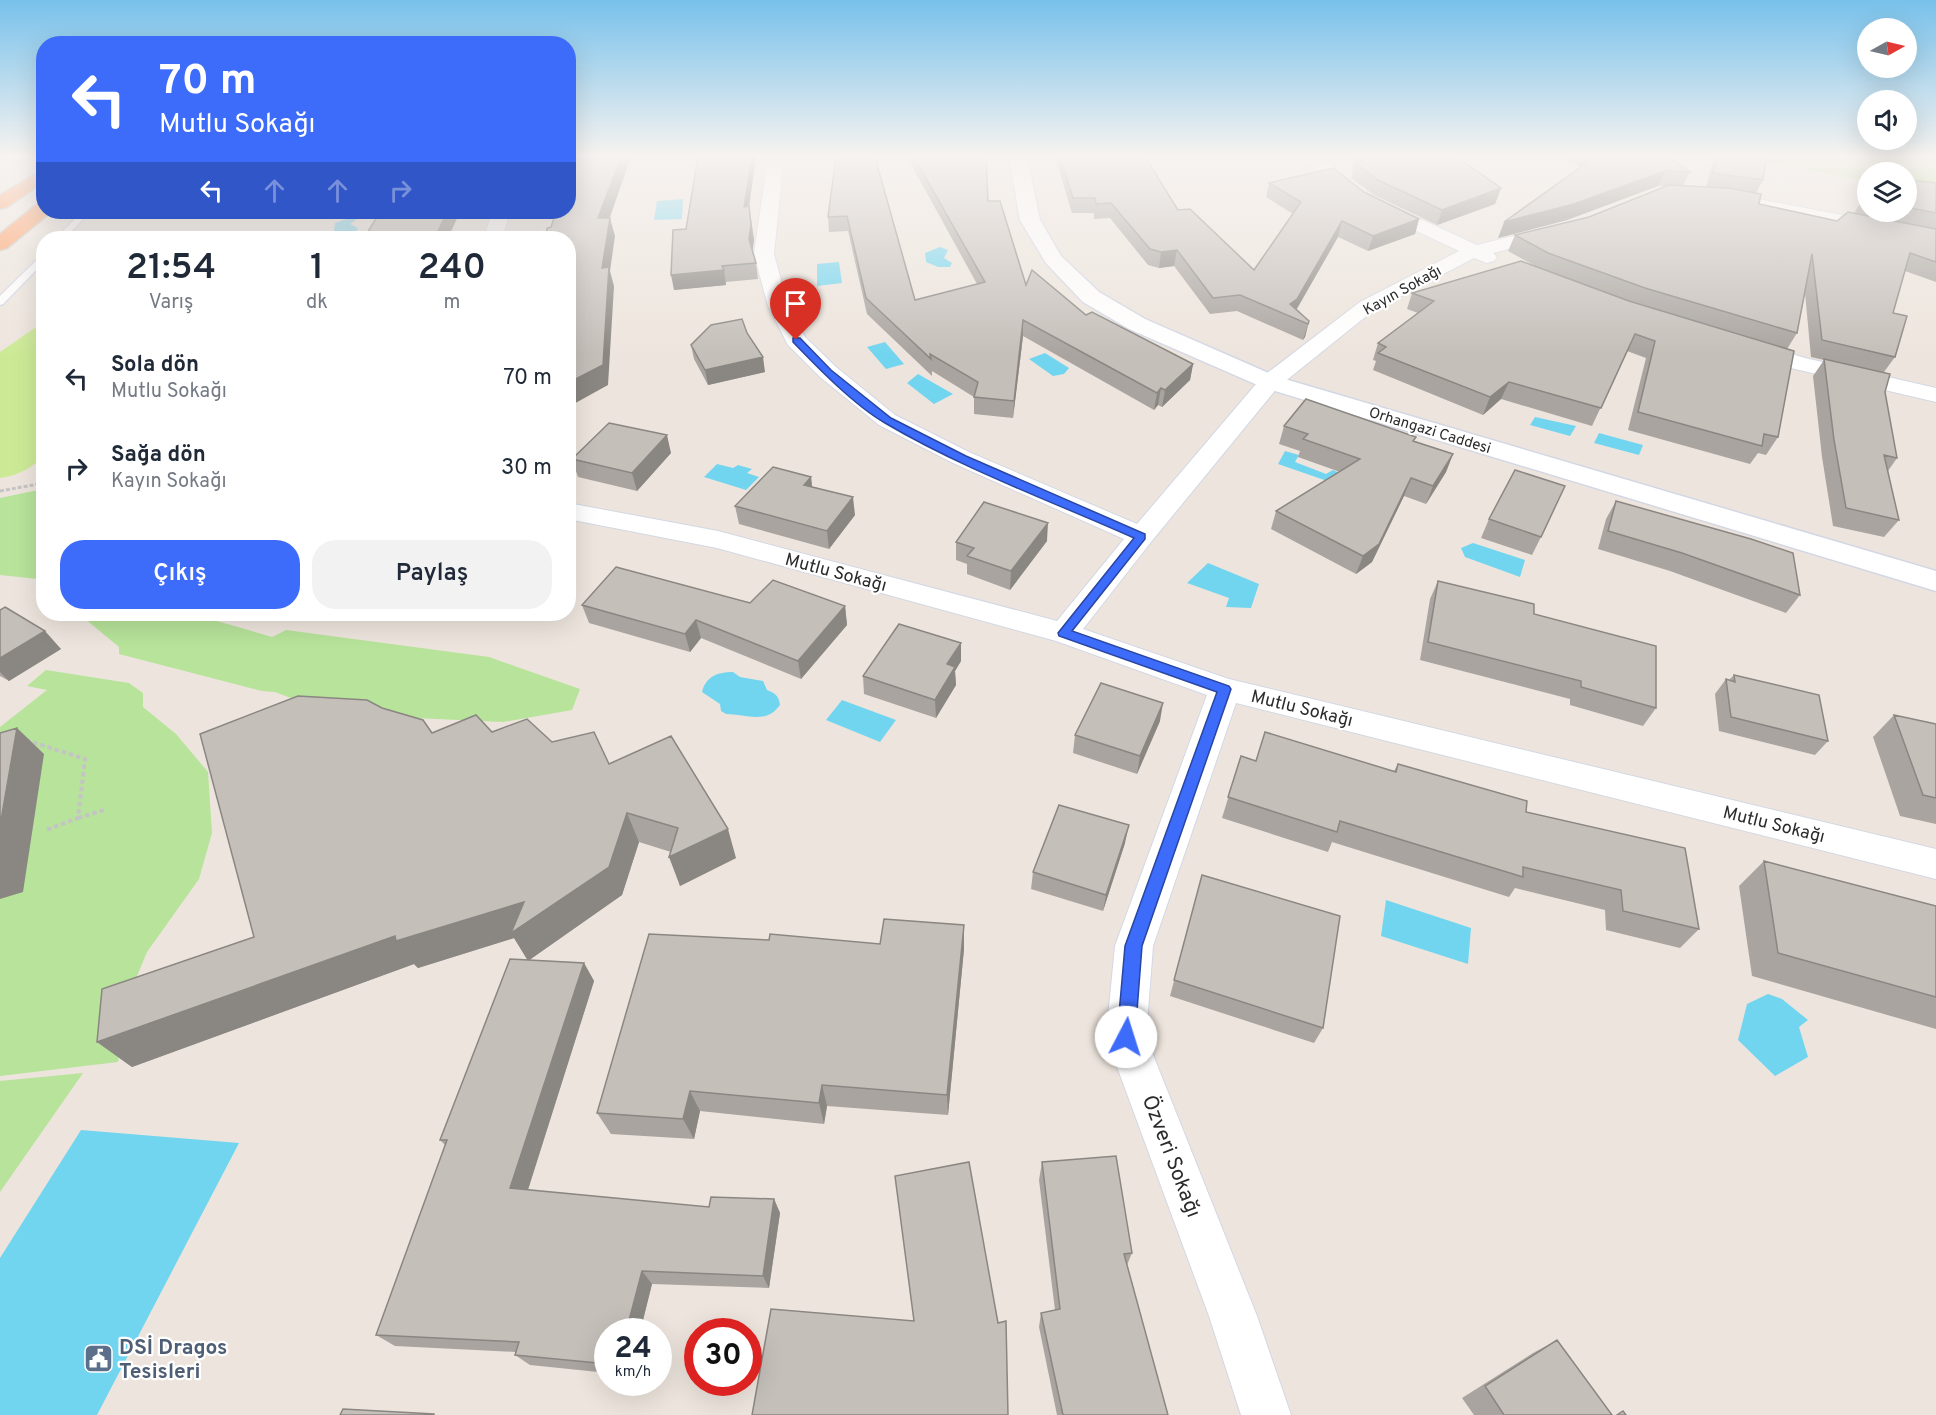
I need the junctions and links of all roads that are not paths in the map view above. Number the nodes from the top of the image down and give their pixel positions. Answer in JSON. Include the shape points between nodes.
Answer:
{"nodes":[{"id":1,"x":26,"y":223,"type":"edge"},
{"id":2,"x":768,"y":223,"type":"edge"},
{"id":3,"x":1032,"y":223,"type":"edge"},
{"id":4,"x":1412,"y":223,"type":"edge"},
{"id":5,"x":1856,"y":223,"type":"edge"},
{"id":6,"x":1575,"y":226,"type":"edge"},
{"id":7,"x":1936,"y":239,"type":"edge"},
{"id":8,"x":0,"y":244,"type":"edge"},
{"id":9,"x":1472,"y":252,"type":"junction"},
{"id":10,"x":36,"y":264,"type":"edge"},
{"id":11,"x":1506,"y":265,"type":"edge"},
{"id":12,"x":0,"y":302,"type":"edge"},
{"id":13,"x":1731,"y":342,"type":"edge"},
{"id":14,"x":1270,"y":382,"type":"junction"},
{"id":15,"x":1936,"y":395,"type":"edge"},
{"id":16,"x":576,"y":513,"type":"edge"},
{"id":17,"x":1141,"y":536,"type":"junction"},
{"id":18,"x":1936,"y":580,"type":"edge"},
{"id":19,"x":1064,"y":633,"type":"junction"},
{"id":20,"x":1225,"y":689,"type":"junction"},
{"id":21,"x":1936,"y":864,"type":"edge"},
{"id":22,"x":1266,"y":1415,"type":"edge"}],
"edges":[{"from":1,"to":8,"type":"highway"},
{"from":2,"to":17,"type":"street","via":[[764,254],[778,306],[796,340],[828,372],[887,420],[962,458]]},
{"from":3,"to":14,"type":"street","name":"Orhangazi Caddesi","via":[[1053,259],[1092,297],[1137,324]]},
{"from":4,"to":9,"type":"street"},
{"from":5,"to":7,"type":"street"},
{"from":6,"to":9,"type":"street","name":"Kayın Sokağı"},
{"from":9,"to":11,"type":"street"},
{"from":9,"to":14,"type":"street","name":"Kayın Sokağı","via":[[1368,306]]},
{"from":10,"to":12,"type":"lane"},
{"from":13,"to":15,"type":"street","via":[[1799,363]]},
{"from":14,"to":17,"type":"street","name":"Kayın Sokağı"},
{"from":14,"to":18,"type":"street","name":"Orhangazi Caddesi"},
{"from":16,"to":19,"type":"street","name":"Mutlu Sokağı","via":[[718,540]]},
{"from":17,"to":19,"type":"street","name":"Kayın Sokağı"},
{"from":19,"to":20,"type":"street","name":"Mutlu Sokağı"},
{"from":20,"to":21,"type":"street","name":"Mutlu Sokağı"},
{"from":20,"to":22,"type":"street","name":"Özveri Sokağı","via":[[1134,946],[1126,1037],[1233,1316]]}]}
